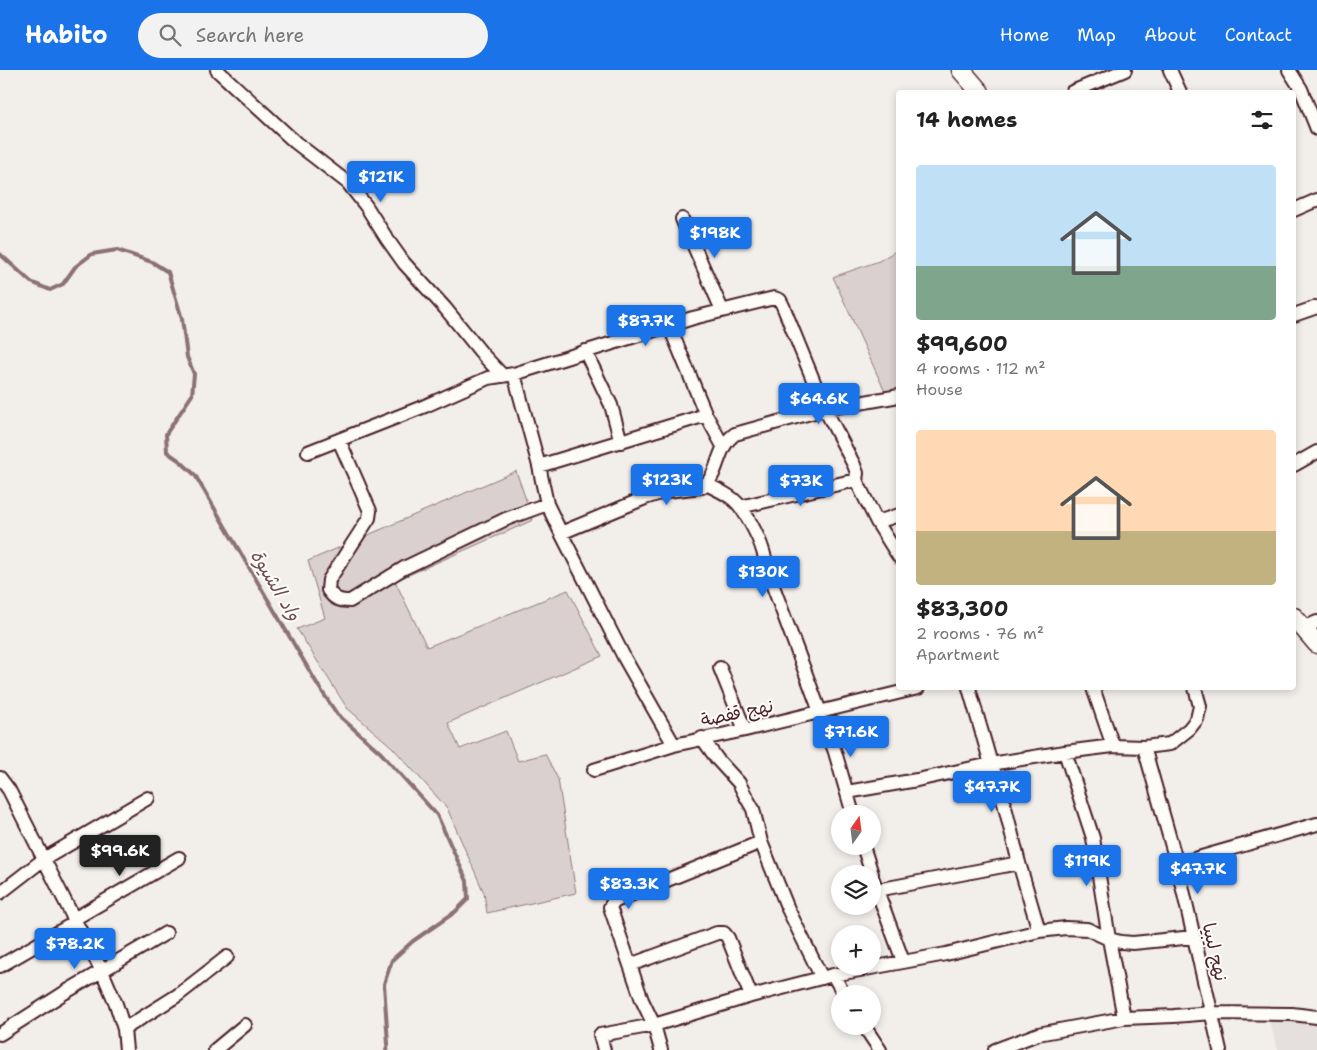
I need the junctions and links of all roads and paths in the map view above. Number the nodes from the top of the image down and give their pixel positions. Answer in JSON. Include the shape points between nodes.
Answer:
{"nodes":[{"id":1,"x":218,"y":70,"type":"edge"},
{"id":2,"x":962,"y":70,"type":"edge"},
{"id":3,"x":1125,"y":70,"type":"edge"},
{"id":4,"x":1170,"y":70,"type":"edge"},
{"id":5,"x":1289,"y":70,"type":"edge"},
{"id":6,"x":978,"y":90,"type":"edge"},
{"id":7,"x":1077,"y":90,"type":"edge"},
{"id":8,"x":1179,"y":90,"type":"edge"},
{"id":9,"x":1300,"y":103,"type":"edge"},
{"id":10,"x":1317,"y":129,"type":"edge"},
{"id":11,"x":1317,"y":200,"type":"edge"},
{"id":12,"x":1296,"y":209,"type":"edge"},
{"id":13,"x":682,"y":219,"type":"dead end"},
{"id":14,"x":722,"y":310,"type":"junction"},
{"id":15,"x":1315,"y":312,"type":"edge"},
{"id":16,"x":1296,"y":315,"type":"edge"},
{"id":17,"x":669,"y":325,"type":"junction"},
{"id":18,"x":585,"y":351,"type":"junction"},
{"id":19,"x":508,"y":375,"type":"junction"},
{"id":20,"x":896,"y":397,"type":"edge"},
{"id":21,"x":825,"y":409,"type":"junction"},
{"id":22,"x":706,"y":416,"type":"junction"},
{"id":23,"x":339,"y":440,"type":"junction"},
{"id":24,"x":621,"y":442,"type":"junction"},
{"id":25,"x":723,"y":446,"type":"junction"},
{"id":26,"x":308,"y":452,"type":"dead end"},
{"id":27,"x":1317,"y":452,"type":"edge"},
{"id":28,"x":1296,"y":460,"type":"edge"},
{"id":29,"x":539,"y":466,"type":"junction"},
{"id":30,"x":856,"y":480,"type":"junction"},
{"id":31,"x":706,"y":484,"type":"junction"},
{"id":32,"x":547,"y":504,"type":"junction"},
{"id":33,"x":740,"y":507,"type":"junction"},
{"id":34,"x":896,"y":516,"type":"edge"},
{"id":35,"x":877,"y":522,"type":"junction"},
{"id":36,"x":561,"y":534,"type":"junction"},
{"id":37,"x":896,"y":552,"type":"edge"},
{"id":38,"x":1304,"y":622,"type":"edge"},
{"id":39,"x":1317,"y":644,"type":"edge"},
{"id":40,"x":720,"y":668,"type":"dead end"},
{"id":41,"x":909,"y":690,"type":"edge"},
{"id":42,"x":970,"y":690,"type":"edge"},
{"id":43,"x":1094,"y":690,"type":"edge"},
{"id":44,"x":1196,"y":690,"type":"edge"},
{"id":45,"x":820,"y":711,"type":"junction"},
{"id":46,"x":746,"y":730,"type":"junction"},
{"id":47,"x":702,"y":738,"type":"junction"},
{"id":48,"x":674,"y":745,"type":"junction"},
{"id":49,"x":1113,"y":746,"type":"junction"},
{"id":50,"x":1144,"y":747,"type":"junction"},
{"id":51,"x":1065,"y":752,"type":"junction"},
{"id":52,"x":992,"y":764,"type":"junction"},
{"id":53,"x":594,"y":770,"type":"dead end"},
{"id":54,"x":0,"y":778,"type":"edge"},
{"id":55,"x":846,"y":792,"type":"junction"},
{"id":56,"x":148,"y":798,"type":"dead end"},
{"id":57,"x":850,"y":805,"type":"edge"},
{"id":58,"x":1317,"y":824,"type":"edge"},
{"id":59,"x":761,"y":842,"type":"junction"},
{"id":60,"x":180,"y":858,"type":"dead end"},
{"id":61,"x":44,"y":859,"type":"junction"},
{"id":62,"x":1019,"y":863,"type":"junction"},
{"id":63,"x":1176,"y":864,"type":"junction"},
{"id":64,"x":881,"y":889,"type":"edge"},
{"id":65,"x":0,"y":894,"type":"edge"},
{"id":66,"x":881,"y":903,"type":"edge"},
{"id":67,"x":75,"y":921,"type":"junction"},
{"id":68,"x":1039,"y":931,"type":"junction"},
{"id":69,"x":166,"y":933,"type":"dead end"},
{"id":70,"x":1194,"y":937,"type":"junction"},
{"id":71,"x":1109,"y":939,"type":"junction"},
{"id":72,"x":227,"y":957,"type":"dead end"},
{"id":73,"x":904,"y":961,"type":"junction"},
{"id":74,"x":630,"y":965,"type":"junction"},
{"id":75,"x":0,"y":966,"type":"edge"},
{"id":76,"x":102,"y":971,"type":"junction"},
{"id":77,"x":827,"y":976,"type":"junction"},
{"id":78,"x":836,"y":985,"type":"edge"},
{"id":79,"x":751,"y":996,"type":"junction"},
{"id":80,"x":1212,"y":1013,"type":"junction"},
{"id":81,"x":1317,"y":1017,"type":"edge"},
{"id":82,"x":1124,"y":1018,"type":"junction"},
{"id":83,"x":245,"y":1025,"type":"dead end"},
{"id":84,"x":654,"y":1025,"type":"junction"},
{"id":85,"x":124,"y":1028,"type":"junction"},
{"id":86,"x":0,"y":1034,"type":"edge"},
{"id":87,"x":870,"y":1035,"type":"edge"},
{"id":88,"x":124,"y":1049,"type":"edge"},
{"id":89,"x":215,"y":1050,"type":"edge"},
{"id":90,"x":604,"y":1050,"type":"edge"},
{"id":91,"x":661,"y":1050,"type":"edge"},
{"id":92,"x":880,"y":1050,"type":"edge"},
{"id":93,"x":995,"y":1050,"type":"edge"},
{"id":94,"x":1220,"y":1050,"type":"edge"}],
"edges":[{"from":1,"to":19,"type":"street","via":[[295,142],[348,183],[404,263],[484,356]]},
{"from":2,"to":6,"type":"main road"},
{"from":3,"to":7,"type":"street"},
{"from":4,"to":8,"type":"street"},
{"from":5,"to":9,"type":"street","via":[[1301,89]]},
{"from":9,"to":10,"type":"street"},
{"from":11,"to":12,"type":"street"},
{"from":13,"to":14,"type":"street"},
{"from":14,"to":17,"type":"street"},
{"from":14,"to":21,"type":"street","via":[[774,298],[780,300]]},
{"from":15,"to":16,"type":"street"},
{"from":17,"to":18,"type":"street"},
{"from":17,"to":22,"type":"street"},
{"from":18,"to":19,"type":"street"},
{"from":18,"to":24,"type":"street","via":[[610,405]]},
{"from":19,"to":23,"type":"street","via":[[488,378]]},
{"from":19,"to":29,"type":"street"},
{"from":20,"to":21,"type":"street"},
{"from":21,"to":25,"type":"street","via":[[735,434]]},
{"from":21,"to":30,"type":"street","via":[[854,465]]},
{"from":22,"to":24,"type":"street"},
{"from":22,"to":25,"type":"street"},
{"from":23,"to":26,"type":"street"},
{"from":23,"to":32,"type":"street","via":[[370,511],[329,580],[328,590],[342,601],[350,601],[404,568],[506,518]]},
{"from":24,"to":29,"type":"street"},
{"from":25,"to":31,"type":"street"},
{"from":27,"to":28,"type":"street"},
{"from":29,"to":32,"type":"street"},
{"from":30,"to":33,"type":"street"},
{"from":30,"to":35,"type":"street"},
{"from":31,"to":33,"type":"street","via":[[728,495]]},
{"from":31,"to":36,"type":"street","via":[[645,498]]},
{"from":32,"to":36,"type":"street"},
{"from":33,"to":45,"type":"street","via":[[764,551],[767,570]]},
{"from":34,"to":35,"type":"street"},
{"from":35,"to":37,"type":"street"},
{"from":36,"to":48,"type":"street","via":[[625,659]]},
{"from":38,"to":39,"type":"main road"},
{"from":40,"to":46,"type":"street"},
{"from":41,"to":45,"type":"street","name":"نهج قفصة"},
{"from":42,"to":52,"type":"street"},
{"from":43,"to":49,"type":"street"},
{"from":44,"to":50,"type":"street","via":[[1200,706],[1197,719],[1189,729],[1170,744]]},
{"from":45,"to":46,"type":"street","name":"نهج قفصة"},
{"from":45,"to":55,"type":"street"},
{"from":46,"to":47,"type":"street","name":"نهج قفصة"},
{"from":47,"to":48,"type":"street","name":"نهج قفصة"},
{"from":47,"to":59,"type":"street","via":[[739,783],[752,809]]},
{"from":48,"to":53,"type":"street","name":"نهج قفصة"},
{"from":49,"to":50,"type":"street"},
{"from":49,"to":51,"type":"street"},
{"from":50,"to":63,"type":"street","name":"نهج ليبيا"},
{"from":51,"to":52,"type":"street"},
{"from":51,"to":71,"type":"street","via":[[1093,838]]},
{"from":52,"to":55,"type":"street"},
{"from":52,"to":62,"type":"street"},
{"from":54,"to":61,"type":"street"},
{"from":55,"to":57,"type":"street"},
{"from":56,"to":61,"type":"street"},
{"from":58,"to":63,"type":"street"},
{"from":59,"to":74,"type":"street","via":[[613,902],[611,913]]},
{"from":59,"to":77,"type":"street","via":[[788,909]]},
{"from":60,"to":67,"type":"street"},
{"from":61,"to":65,"type":"street"},
{"from":61,"to":67,"type":"street"},
{"from":62,"to":64,"type":"street"},
{"from":62,"to":68,"type":"street"},
{"from":63,"to":70,"type":"street","name":"نهج ليبيا"},
{"from":66,"to":73,"type":"street"},
{"from":67,"to":75,"type":"street"},
{"from":67,"to":76,"type":"street"},
{"from":68,"to":71,"type":"street","via":[[1087,929]]},
{"from":68,"to":73,"type":"street"},
{"from":69,"to":76,"type":"street"},
{"from":70,"to":71,"type":"street","via":[[1134,943]]},
{"from":70,"to":80,"type":"street","name":"نهج ليبيا"},
{"from":71,"to":82,"type":"street"},
{"from":72,"to":85,"type":"street","via":[[178,995]]},
{"from":73,"to":77,"type":"street"},
{"from":74,"to":79,"type":"street","via":[[724,933]]},
{"from":74,"to":84,"type":"street"},
{"from":76,"to":85,"type":"street"},
{"from":76,"to":86,"type":"street"},
{"from":77,"to":78,"type":"street"},
{"from":77,"to":79,"type":"street"},
{"from":79,"to":84,"type":"street"},
{"from":80,"to":81,"type":"street"},
{"from":80,"to":82,"type":"street"},
{"from":80,"to":94,"type":"street","name":"نهج ليبيا"},
{"from":82,"to":93,"type":"street","via":[[1038,1034]]},
{"from":83,"to":89,"type":"street"},
{"from":84,"to":90,"type":"street","via":[[600,1035]]},
{"from":84,"to":91,"type":"street"},
{"from":85,"to":88,"type":"street"},
{"from":87,"to":92,"type":"street"}]}
